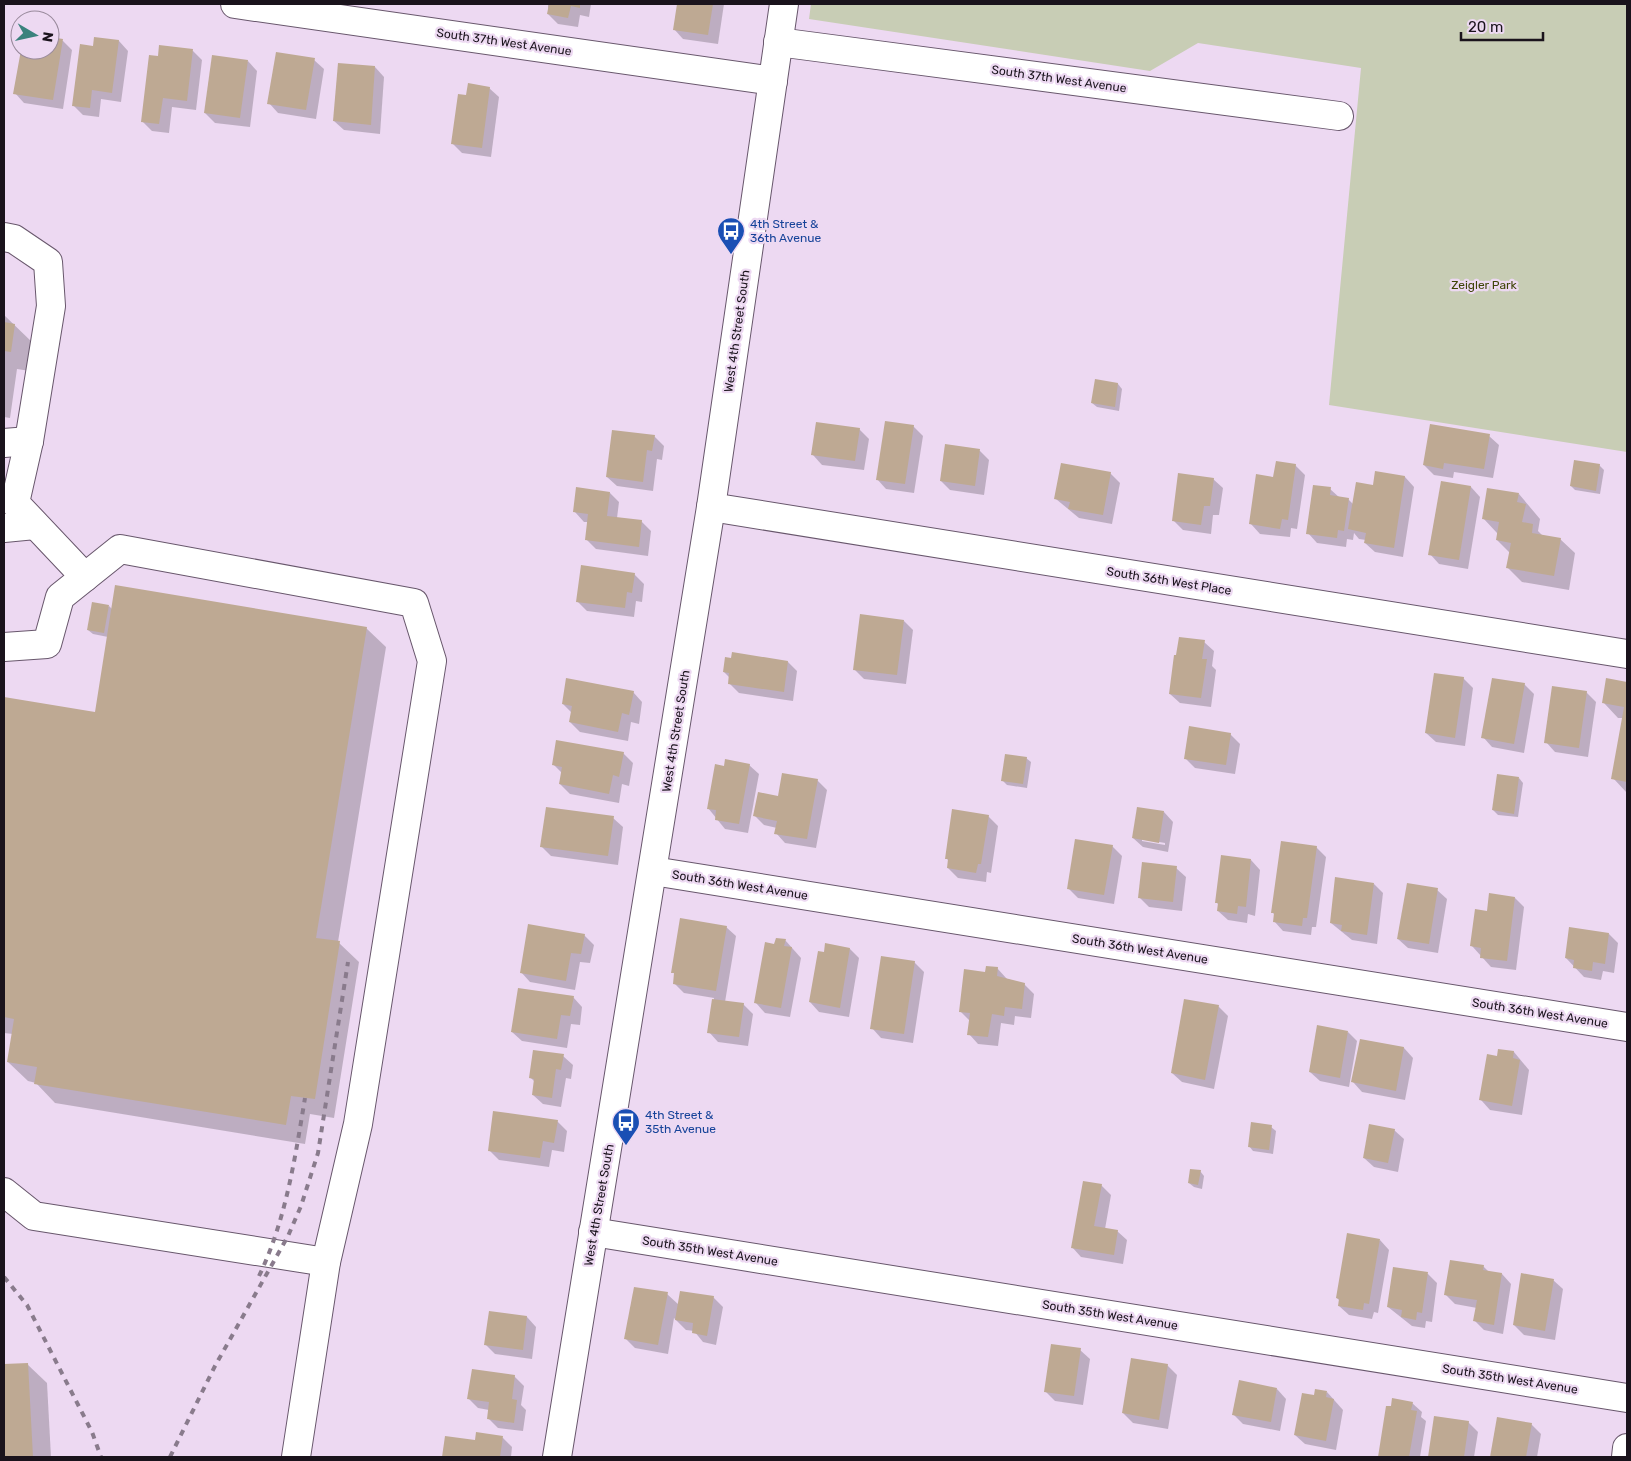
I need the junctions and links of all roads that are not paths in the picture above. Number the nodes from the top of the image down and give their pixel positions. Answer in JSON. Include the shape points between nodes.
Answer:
{"nodes":[{"id":1,"x":235,"y":4,"type":"edge"},
{"id":2,"x":784,"y":4,"type":"edge"},
{"id":3,"x":778,"y":42,"type":"junction"},
{"id":4,"x":773,"y":81,"type":"junction"},
{"id":5,"x":1339,"y":116,"type":"dead end"},
{"id":6,"x":4,"y":237,"type":"edge"},
{"id":7,"x":16,"y":442,"type":"edge"},
{"id":8,"x":711,"y":507,"type":"junction"},
{"id":9,"x":36,"y":525,"type":"junction"},
{"id":10,"x":4,"y":528,"type":"edge"},
{"id":11,"x":85,"y":577,"type":"junction"},
{"id":12,"x":4,"y":647,"type":"edge"},
{"id":13,"x":1627,"y":654,"type":"edge"},
{"id":14,"x":653,"y":871,"type":"junction"},
{"id":15,"x":1627,"y":1027,"type":"edge"},
{"id":16,"x":4,"y":1192,"type":"edge"},
{"id":17,"x":593,"y":1232,"type":"junction"},
{"id":18,"x":326,"y":1262,"type":"junction"},
{"id":19,"x":1627,"y":1398,"type":"edge"},
{"id":20,"x":1627,"y":1448,"type":"edge"},
{"id":21,"x":296,"y":1457,"type":"edge"},
{"id":22,"x":557,"y":1457,"type":"edge"},
{"id":23,"x":1626,"y":1457,"type":"edge"}],
"edges":[{"from":1,"to":4,"type":"street","name":"South 37th West Avenue"},
{"from":2,"to":3,"type":"street","name":"West 4th Street South"},
{"from":3,"to":4,"type":"street","name":"West 4th Street South"},
{"from":3,"to":5,"type":"street","name":"South 37th West Avenue"},
{"from":4,"to":8,"type":"street","name":"West 4th Street South"},
{"from":6,"to":7,"type":"street","via":[[14,239],[48,262],[51,306]]},
{"from":7,"to":9,"type":"street","via":[[15,502]]},
{"from":8,"to":13,"type":"street","name":"South 36th West Place"},
{"from":8,"to":14,"type":"street","name":"West 4th Street South"},
{"from":9,"to":10,"type":"street"},
{"from":9,"to":11,"type":"street"},
{"from":11,"to":12,"type":"street","via":[[60,596],[47,644]]},
{"from":11,"to":18,"type":"street","via":[[120,549],[414,603],[432,661],[358,1124]]},
{"from":14,"to":15,"type":"street","name":"South 36th West Avenue"},
{"from":14,"to":17,"type":"street","name":"West 4th Street South"},
{"from":16,"to":18,"type":"street","via":[[34,1216]]},
{"from":17,"to":19,"type":"street","name":"South 35th West Avenue"},
{"from":17,"to":22,"type":"street","name":"West 4th Street South"},
{"from":18,"to":21,"type":"street"},
{"from":20,"to":23,"type":"street"}]}
